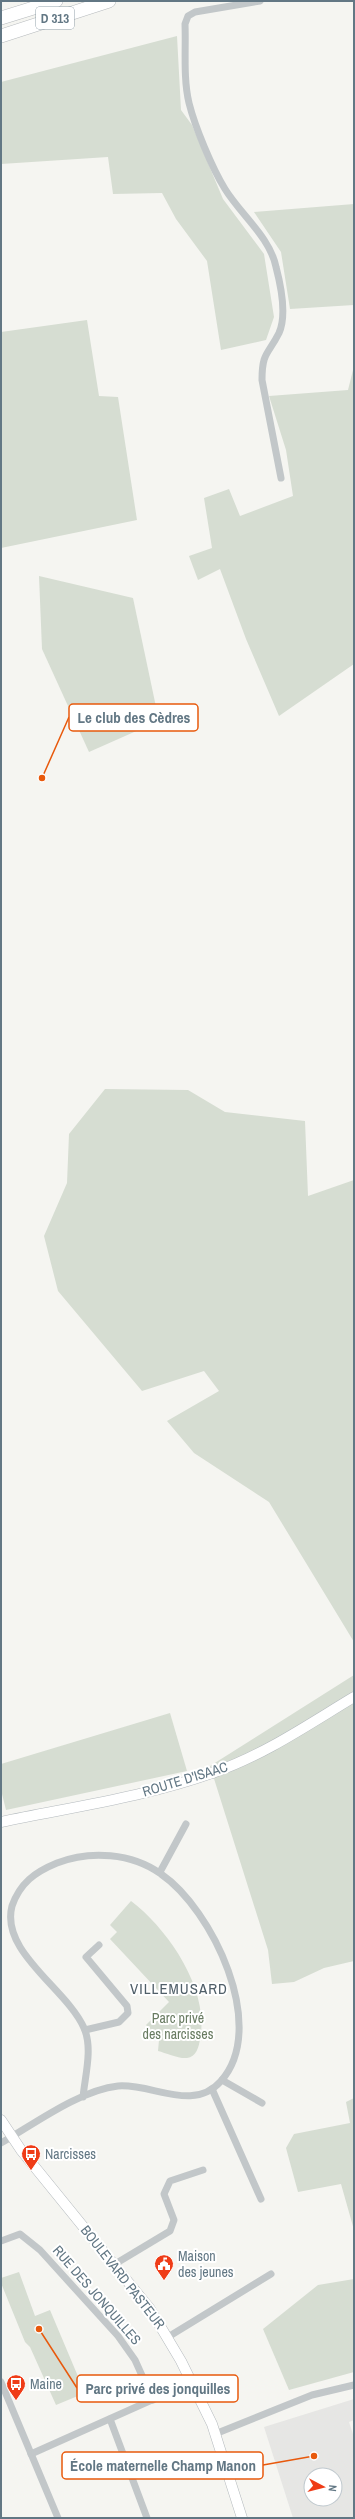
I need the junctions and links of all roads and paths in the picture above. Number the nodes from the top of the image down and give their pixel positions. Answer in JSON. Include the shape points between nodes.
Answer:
{"nodes":[{"id":1,"x":56,"y":1,"type":"edge"},
{"id":2,"x":108,"y":1,"type":"edge"},
{"id":3,"x":260,"y":1,"type":"edge"},
{"id":4,"x":1,"y":18,"type":"edge"},
{"id":5,"x":1,"y":36,"type":"edge"},
{"id":6,"x":281,"y":478,"type":"dead end"},
{"id":7,"x":354,"y":1697,"type":"edge"},
{"id":8,"x":1,"y":1822,"type":"edge"},
{"id":9,"x":186,"y":1824,"type":"dead end"},
{"id":10,"x":160,"y":1872,"type":"junction"},
{"id":11,"x":5,"y":1920,"type":"edge"},
{"id":12,"x":99,"y":1946,"type":"dead end"},
{"id":13,"x":85,"y":2030,"type":"junction"},
{"id":14,"x":222,"y":2080,"type":"junction"},
{"id":15,"x":212,"y":2089,"type":"junction"},
{"id":16,"x":83,"y":2097,"type":"junction"},
{"id":17,"x":262,"y":2103,"type":"dead end"},
{"id":18,"x":1,"y":2120,"type":"edge"},
{"id":19,"x":12,"y":2137,"type":"junction"},
{"id":20,"x":1,"y":2143,"type":"edge"},
{"id":21,"x":203,"y":2170,"type":"dead end"},
{"id":22,"x":261,"y":2199,"type":"dead end"},
{"id":23,"x":1,"y":2241,"type":"edge"},
{"id":24,"x":115,"y":2264,"type":"junction"},
{"id":25,"x":271,"y":2274,"type":"dead end"},
{"id":26,"x":168,"y":2337,"type":"junction"},
{"id":27,"x":1,"y":2382,"type":"edge"},
{"id":28,"x":192,"y":2382,"type":"junction"},
{"id":29,"x":354,"y":2385,"type":"edge"},
{"id":30,"x":153,"y":2400,"type":"junction"},
{"id":31,"x":110,"y":2419,"type":"junction"},
{"id":32,"x":215,"y":2434,"type":"junction"},
{"id":33,"x":31,"y":2454,"type":"junction"},
{"id":34,"x":58,"y":2518,"type":"edge"},
{"id":35,"x":147,"y":2518,"type":"edge"},
{"id":36,"x":242,"y":2518,"type":"edge"}],
"edges":[{"from":1,"to":4,"type":"highway","number":"D 313"},
{"from":2,"to":5,"type":"highway","number":"D 313"},
{"from":3,"to":6,"type":"street","via":[[195,12],[188,16],[185,24],[188,92],[192,112],[225,190],[272,252],[276,267],[283,316],[279,332],[266,353],[262,380]]},
{"from":7,"to":8,"type":"street","name":"ROUTE D'ISAAC","via":[[268,1748],[216,1772],[152,1790]]},
{"from":9,"to":10,"type":"street"},
{"from":10,"to":11,"type":"street","via":[[123,1858],[84,1856],[62,1861],[41,1870],[27,1880],[18,1891]]},
{"from":10,"to":14,"type":"street","via":[[188,1899],[214,1938],[236,1998],[240,2030],[238,2049]]},
{"from":11,"to":13,"type":"street","via":[[22,1954],[74,2011]]},
{"from":12,"to":13,"type":"street","via":[[86,1957],[127,2006],[128,2013],[119,2022],[103,2028]]},
{"from":13,"to":16,"type":"street","via":[[87,2043]]},
{"from":14,"to":15,"type":"street"},
{"from":14,"to":17,"type":"street"},
{"from":15,"to":16,"type":"street","via":[[192,2096],[178,2096],[136,2087],[117,2086]]},
{"from":15,"to":22,"type":"street"},
{"from":16,"to":19,"type":"street"},
{"from":18,"to":19,"type":"street","name":"BOULEVARD PASTEUR"},
{"from":19,"to":20,"type":"street"},
{"from":19,"to":24,"type":"street","name":"BOULEVARD PASTEUR"},
{"from":21,"to":24,"type":"street","via":[[170,2181],[164,2194],[174,2220],[170,2231]]},
{"from":23,"to":30,"type":"street","name":"RUE DES JONQUILLES","via":[[20,2234],[40,2250],[118,2336],[135,2360]]},
{"from":24,"to":26,"type":"street","name":"BOULEVARD PASTEUR"},
{"from":25,"to":26,"type":"street"},
{"from":26,"to":28,"type":"street","name":"BOULEVARD PASTEUR"},
{"from":27,"to":33,"type":"street"},
{"from":28,"to":30,"type":"street"},
{"from":28,"to":32,"type":"street","name":"BOULEVARD PASTEUR"},
{"from":29,"to":32,"type":"street","via":[[312,2395]]},
{"from":30,"to":31,"type":"street"},
{"from":31,"to":33,"type":"street"},
{"from":31,"to":35,"type":"street"},
{"from":32,"to":36,"type":"street","name":"BOULEVARD PASTEUR"},
{"from":33,"to":34,"type":"street"}]}
